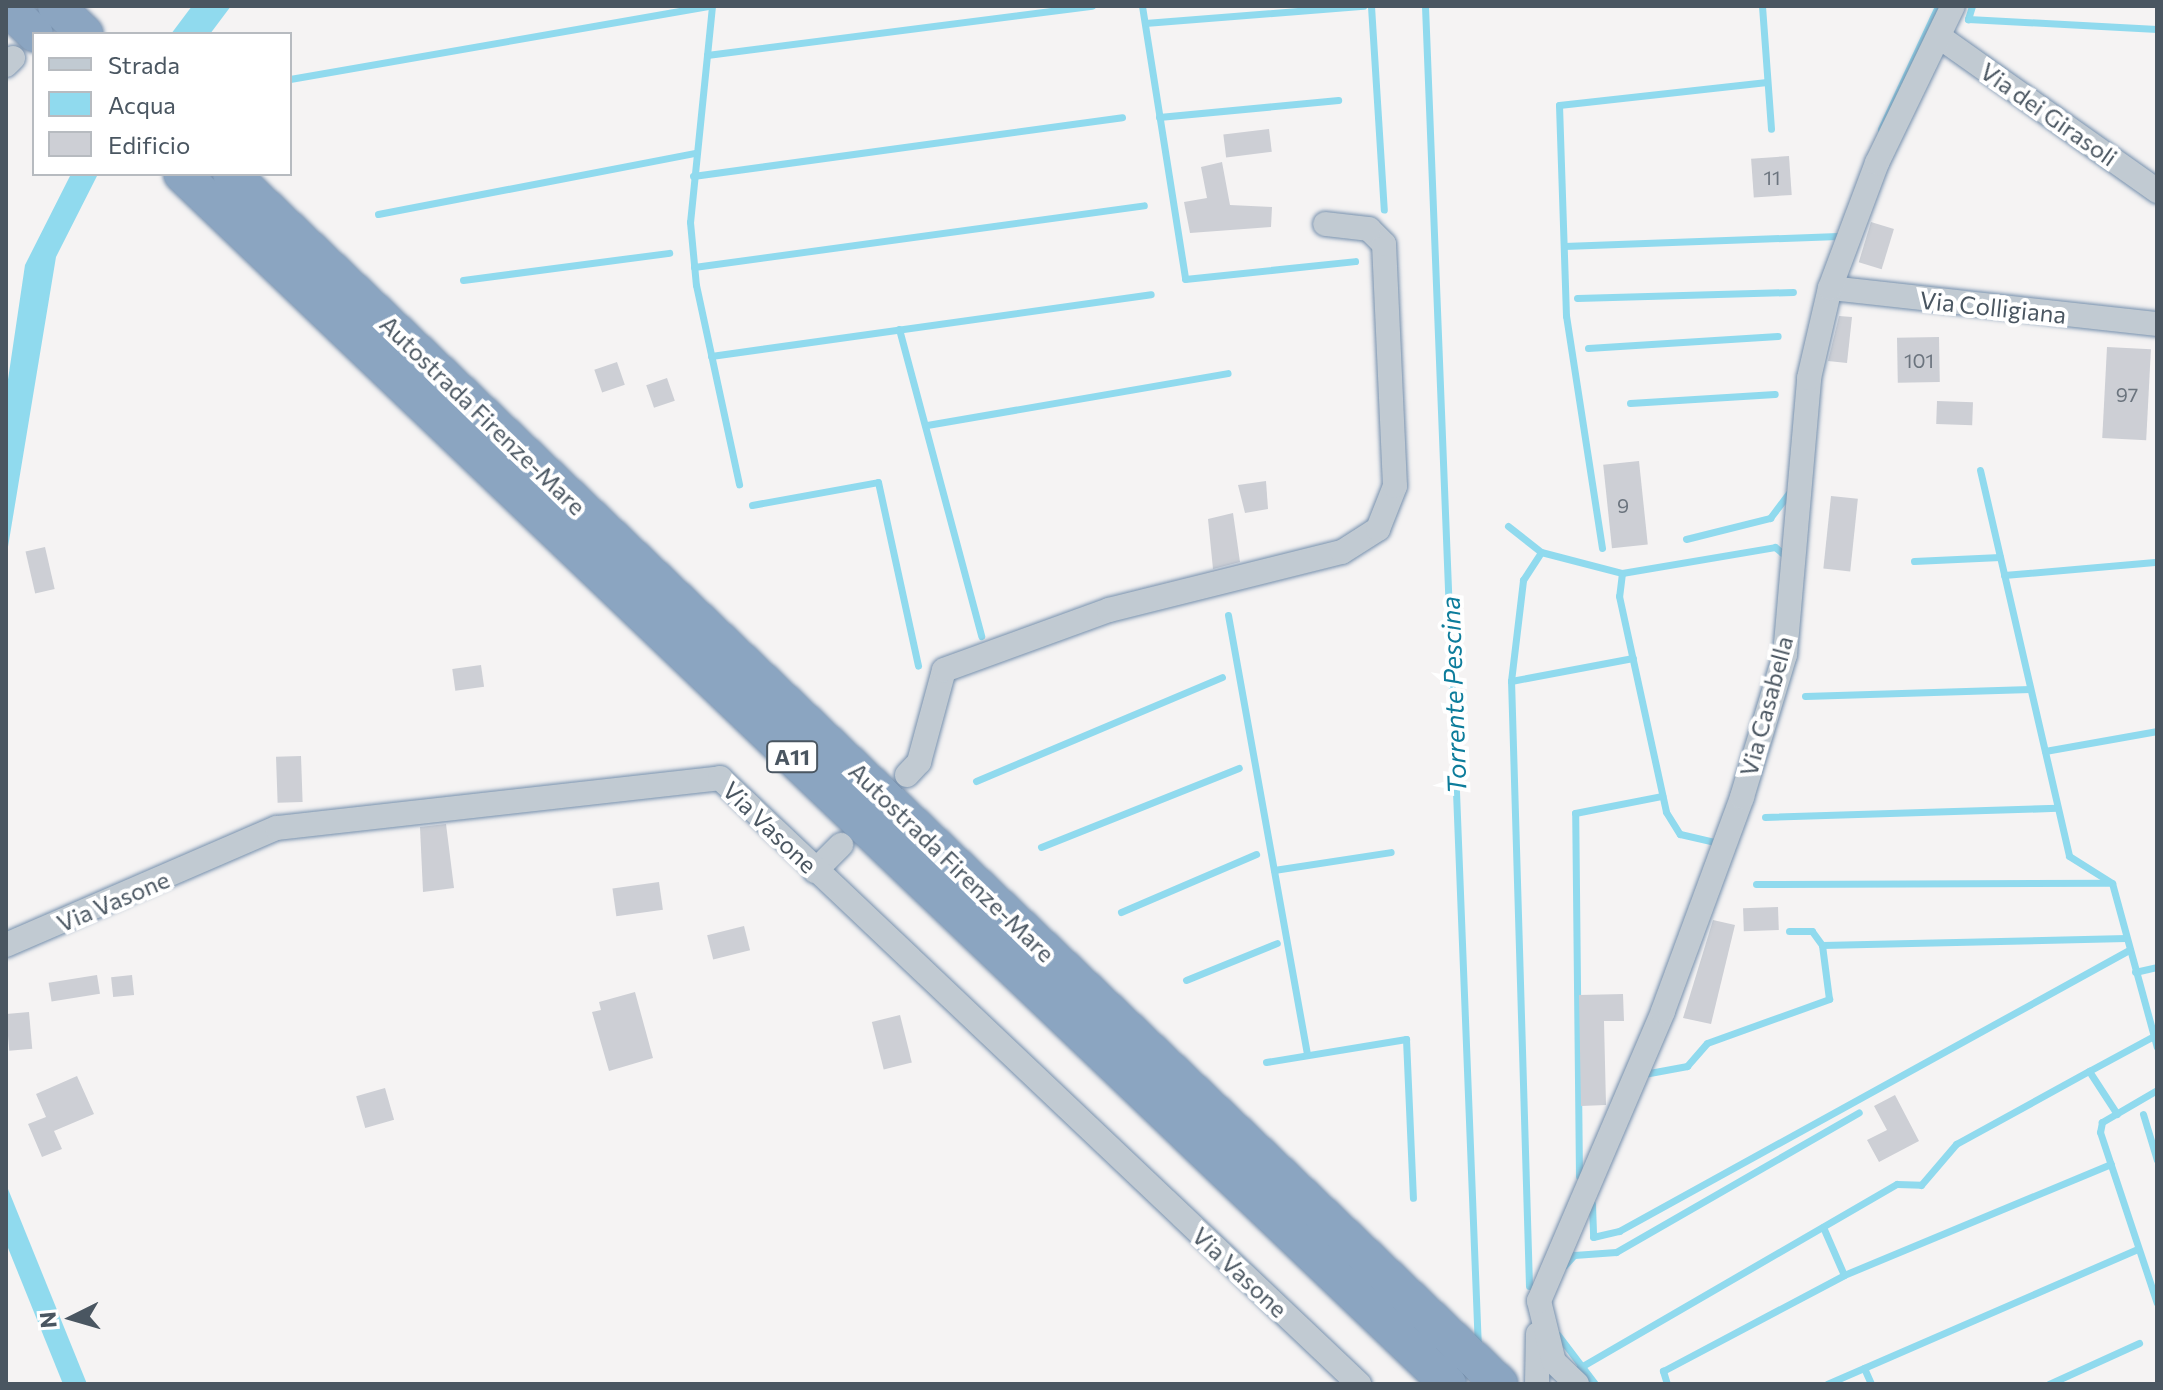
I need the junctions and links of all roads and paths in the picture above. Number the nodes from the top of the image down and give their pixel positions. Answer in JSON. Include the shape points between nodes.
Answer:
{"nodes":[{"id":1,"x":6,"y":6,"type":"edge"},
{"id":2,"x":56,"y":6,"type":"edge"},
{"id":3,"x":1953,"y":6,"type":"edge"},
{"id":4,"x":83,"y":32,"type":"edge"},
{"id":5,"x":1941,"y":38,"type":"junction"},
{"id":6,"x":18,"y":52,"type":"edge"},
{"id":7,"x":184,"y":176,"type":"edge"},
{"id":8,"x":233,"y":176,"type":"edge"},
{"id":9,"x":2157,"y":191,"type":"edge"},
{"id":10,"x":1325,"y":224,"type":"dead end"},
{"id":11,"x":1830,"y":288,"type":"junction"},
{"id":12,"x":2157,"y":324,"type":"edge"},
{"id":13,"x":907,"y":775,"type":"dead end"},
{"id":14,"x":841,"y":845,"type":"dead end"},
{"id":15,"x":815,"y":871,"type":"junction"},
{"id":16,"x":6,"y":945,"type":"edge"},
{"id":17,"x":1539,"y":1301,"type":"junction"},
{"id":18,"x":1413,"y":1327,"type":"junction"},
{"id":19,"x":1359,"y":1384,"type":"edge"},
{"id":20,"x":1448,"y":1384,"type":"edge"},
{"id":21,"x":1500,"y":1384,"type":"edge"},
{"id":22,"x":1537,"y":1384,"type":"edge"},
{"id":23,"x":1577,"y":1384,"type":"edge"}],
"edges":[{"from":1,"to":6,"type":"highway"},
{"from":2,"to":4,"type":"highway"},
{"from":3,"to":5,"type":"street","name":"Via Casabella"},
{"from":5,"to":9,"type":"street","name":"Via dei Girasoli"},
{"from":5,"to":11,"type":"street","name":"Via Casabella","via":[[1877,163]]},
{"from":7,"to":18,"type":"highway","name":"Autostrada Firenze-Mare","number":"A11"},
{"from":8,"to":18,"type":"highway","name":"Autostrada Firenze-Mare","number":"A11"},
{"from":10,"to":13,"type":"street","via":[[1369,229],[1384,244],[1395,486],[1378,529],[1342,552],[1097,614],[944,670],[919,762]]},
{"from":11,"to":12,"type":"street","name":"Via Colligiana"},
{"from":11,"to":17,"type":"street","name":"Via Casabella","via":[[1809,378],[1785,655],[1663,1011]]},
{"from":14,"to":15,"type":"street"},
{"from":15,"to":16,"type":"street","name":"Via Vasone","via":[[729,785],[699,775],[277,828]]},
{"from":15,"to":19,"type":"street","name":"Via Vasone"},
{"from":17,"to":22,"type":"street"},
{"from":17,"to":23,"type":"street","via":[[1554,1362]]},
{"from":18,"to":20,"type":"highway","name":"Autostrada Firenze-Mare","number":"A11"},
{"from":18,"to":21,"type":"highway","name":"Autostrada Firenze-Mare","number":"A11"}]}
